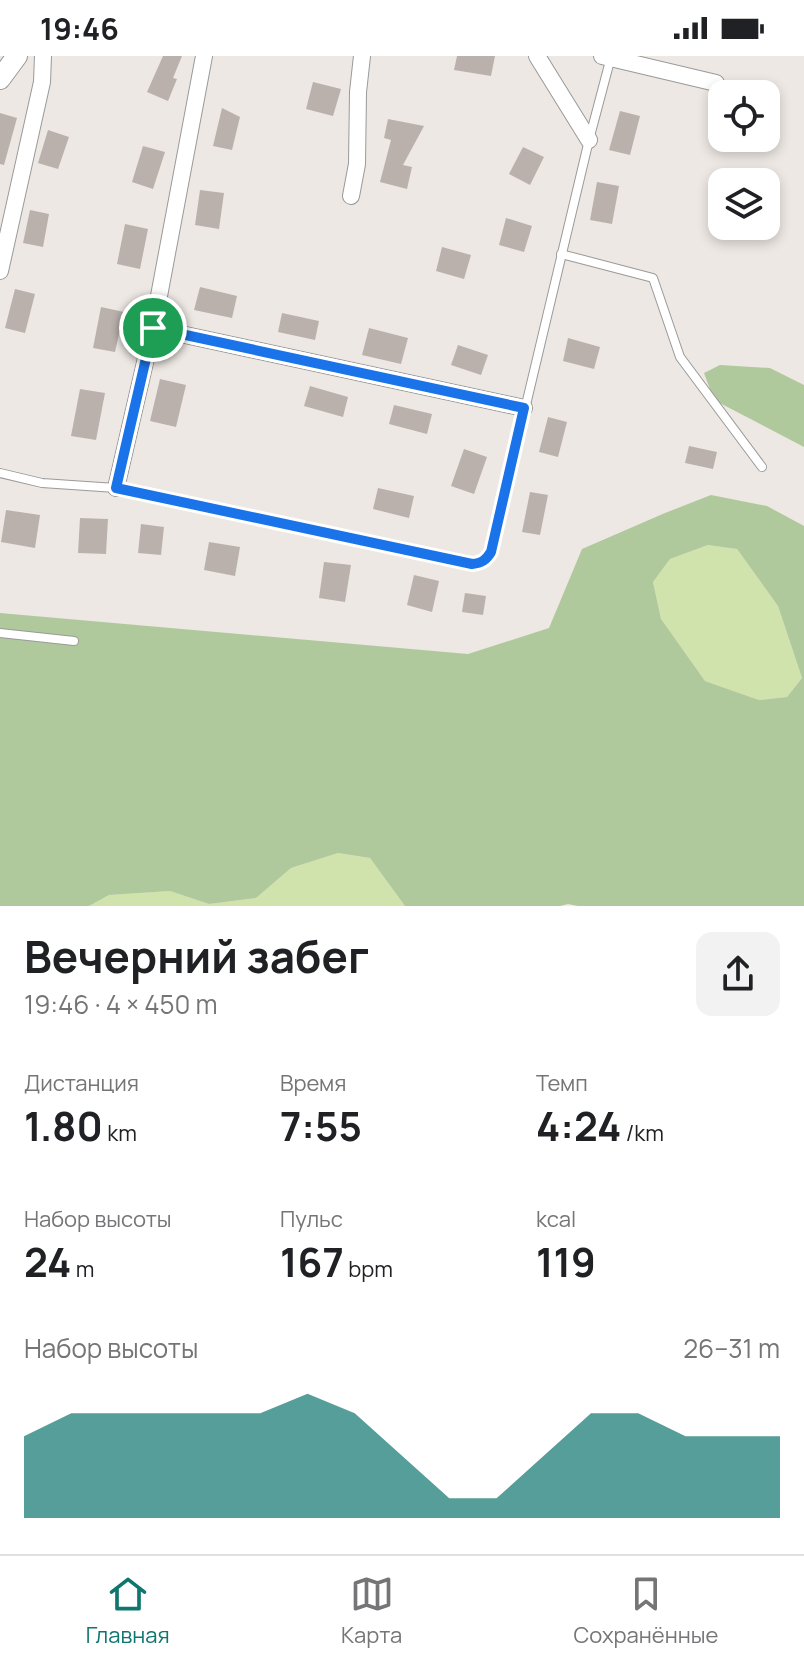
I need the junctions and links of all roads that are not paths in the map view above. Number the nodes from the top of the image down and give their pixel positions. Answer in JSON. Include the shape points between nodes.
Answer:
{"nodes":[{"id":1,"x":17,"y":56,"type":"edge"},
{"id":2,"x":43,"y":56,"type":"edge"},
{"id":3,"x":204,"y":56,"type":"edge"},
{"id":4,"x":362,"y":56,"type":"edge"},
{"id":5,"x":537,"y":56,"type":"edge"},
{"id":6,"x":608,"y":57,"type":"edge"},
{"id":7,"x":0,"y":79,"type":"edge"},
{"id":8,"x":708,"y":81,"type":"edge"},
{"id":9,"x":589,"y":140,"type":"junction"},
{"id":10,"x":351,"y":196,"type":"dead end"},
{"id":11,"x":561,"y":254,"type":"junction"},
{"id":12,"x":0,"y":271,"type":"edge"},
{"id":13,"x":153,"y":328,"type":"junction"},
{"id":14,"x":524,"y":408,"type":"junction"},
{"id":15,"x":762,"y":467,"type":"dead end"},
{"id":16,"x":0,"y":473,"type":"edge"},
{"id":17,"x":116,"y":488,"type":"junction"},
{"id":18,"x":0,"y":633,"type":"edge"},
{"id":19,"x":74,"y":641,"type":"dead end"}],
"edges":[{"from":1,"to":7,"type":"street"},
{"from":2,"to":12,"type":"street","via":[[42,82]]},
{"from":3,"to":13,"type":"street"},
{"from":4,"to":10,"type":"street"},
{"from":5,"to":9,"type":"street"},
{"from":6,"to":8,"type":"street"},
{"from":6,"to":9,"type":"lane"},
{"from":9,"to":11,"type":"lane"},
{"from":11,"to":14,"type":"lane"},
{"from":11,"to":15,"type":"lane","via":[[653,278],[680,357]]},
{"from":13,"to":14,"type":"street"},
{"from":13,"to":17,"type":"street"},
{"from":14,"to":17,"type":"lane","via":[[491,552],[480,563]]},
{"from":16,"to":17,"type":"lane","via":[[42,483]]},
{"from":18,"to":19,"type":"lane"}]}
